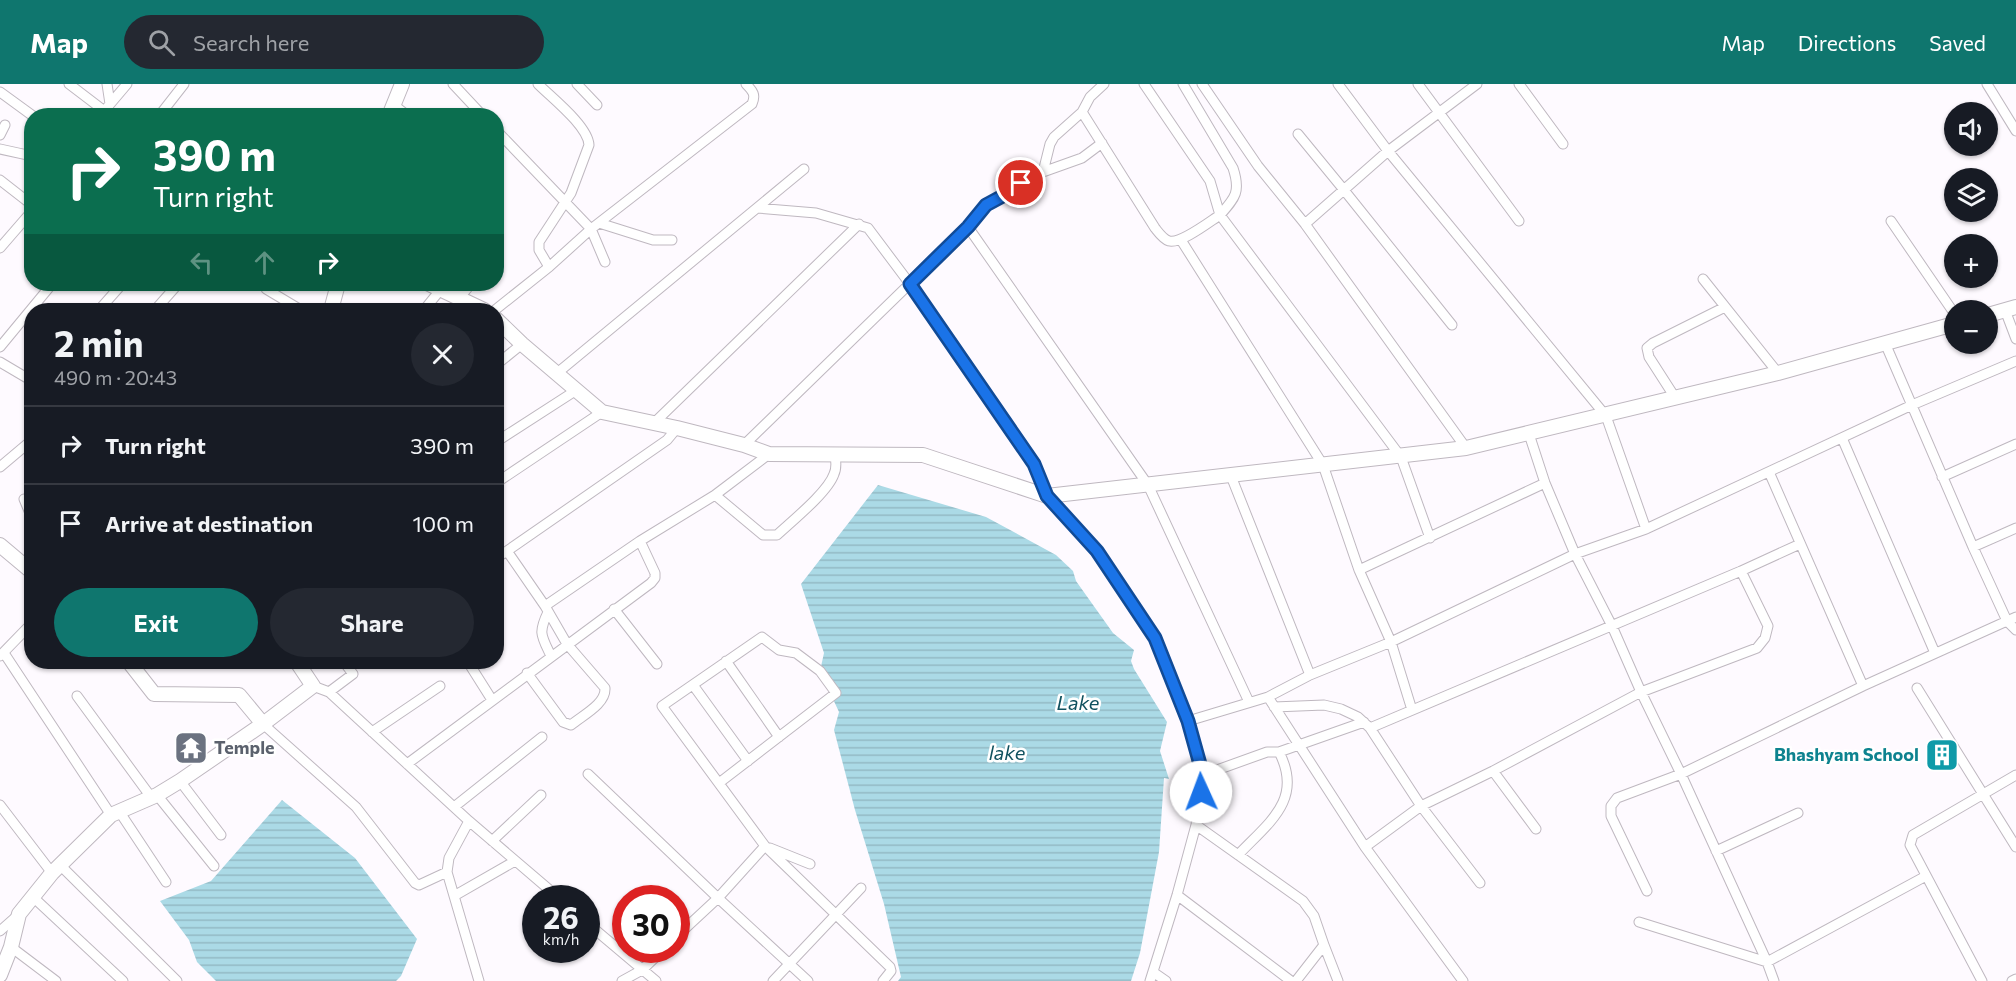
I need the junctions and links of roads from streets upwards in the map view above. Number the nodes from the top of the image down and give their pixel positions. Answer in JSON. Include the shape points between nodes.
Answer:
{"nodes":[{"id":1,"x":69,"y":84,"type":"edge"},
{"id":2,"x":107,"y":84,"type":"edge"},
{"id":3,"x":127,"y":84,"type":"edge"},
{"id":4,"x":184,"y":84,"type":"edge"},
{"id":5,"x":453,"y":84,"type":"edge"},
{"id":6,"x":538,"y":84,"type":"edge"},
{"id":7,"x":577,"y":84,"type":"edge"},
{"id":8,"x":746,"y":84,"type":"edge"},
{"id":9,"x":1104,"y":84,"type":"edge"},
{"id":10,"x":1144,"y":84,"type":"edge"},
{"id":11,"x":1183,"y":84,"type":"edge"},
{"id":12,"x":1202,"y":84,"type":"edge"},
{"id":13,"x":1338,"y":84,"type":"edge"},
{"id":14,"x":1418,"y":84,"type":"edge"},
{"id":15,"x":1477,"y":84,"type":"edge"},
{"id":16,"x":1519,"y":84,"type":"edge"},
{"id":17,"x":1987,"y":84,"type":"edge"},
{"id":18,"x":398,"y":86,"type":"edge"},
{"id":19,"x":0,"y":92,"type":"edge"},
{"id":20,"x":597,"y":105,"type":"dead end"},
{"id":21,"x":106,"y":108,"type":"edge"},
{"id":22,"x":109,"y":108,"type":"edge"},
{"id":23,"x":110,"y":108,"type":"edge"},
{"id":24,"x":165,"y":108,"type":"edge"},
{"id":25,"x":392,"y":108,"type":"edge"},
{"id":26,"x":476,"y":108,"type":"edge"},
{"id":27,"x":24,"y":109,"type":"edge"},
{"id":28,"x":1082,"y":112,"type":"junction"},
{"id":29,"x":1439,"y":112,"type":"junction"},
{"id":30,"x":5,"y":124,"type":"dead end"},
{"id":31,"x":2016,"y":131,"type":"edge"},
{"id":32,"x":1298,"y":134,"type":"dead end"},
{"id":33,"x":0,"y":135,"type":"edge"},
{"id":34,"x":504,"y":138,"type":"edge"},
{"id":35,"x":1102,"y":143,"type":"junction"},
{"id":36,"x":1563,"y":144,"type":"dead end"},
{"id":37,"x":0,"y":149,"type":"edge"},
{"id":38,"x":1388,"y":151,"type":"junction"},
{"id":39,"x":24,"y":154,"type":"edge"},
{"id":40,"x":804,"y":170,"type":"dead end"},
{"id":41,"x":1043,"y":172,"type":"junction"},
{"id":42,"x":0,"y":180,"type":"edge"},
{"id":43,"x":1344,"y":190,"type":"junction"},
{"id":44,"x":24,"y":199,"type":"edge"},
{"id":45,"x":565,"y":202,"type":"junction"},
{"id":46,"x":757,"y":208,"type":"junction"},
{"id":47,"x":1220,"y":215,"type":"junction"},
{"id":48,"x":24,"y":220,"type":"edge"},
{"id":49,"x":1519,"y":221,"type":"dead end"},
{"id":50,"x":1891,"y":221,"type":"dead end"},
{"id":51,"x":599,"y":223,"type":"junction"},
{"id":52,"x":859,"y":224,"type":"junction"},
{"id":53,"x":1305,"y":224,"type":"junction"},
{"id":54,"x":968,"y":227,"type":"junction"},
{"id":55,"x":591,"y":229,"type":"junction"},
{"id":56,"x":672,"y":240,"type":"dead end"},
{"id":57,"x":1181,"y":240,"type":"junction"},
{"id":58,"x":0,"y":248,"type":"edge"},
{"id":59,"x":605,"y":262,"type":"dead end"},
{"id":60,"x":549,"y":267,"type":"junction"},
{"id":61,"x":1703,"y":279,"type":"dead end"},
{"id":62,"x":910,"y":284,"type":"junction"},
{"id":63,"x":46,"y":291,"type":"edge"},
{"id":64,"x":116,"y":291,"type":"edge"},
{"id":65,"x":172,"y":291,"type":"edge"},
{"id":66,"x":269,"y":291,"type":"edge"},
{"id":67,"x":445,"y":291,"type":"edge"},
{"id":68,"x":465,"y":291,"type":"edge"},
{"id":69,"x":459,"y":298,"type":"junction"},
{"id":70,"x":1945,"y":300,"type":"edge"},
{"id":71,"x":36,"y":303,"type":"edge"},
{"id":72,"x":105,"y":303,"type":"edge"},
{"id":73,"x":161,"y":303,"type":"edge"},
{"id":74,"x":289,"y":303,"type":"edge"},
{"id":75,"x":469,"y":303,"type":"edge"},
{"id":76,"x":504,"y":303,"type":"edge"},
{"id":77,"x":1725,"y":307,"type":"junction"},
{"id":78,"x":2010,"y":309,"type":"edge"},
{"id":79,"x":24,"y":317,"type":"edge"},
{"id":80,"x":1452,"y":325,"type":"dead end"},
{"id":81,"x":504,"y":327,"type":"edge"},
{"id":82,"x":1944,"y":327,"type":"edge"},
{"id":83,"x":2016,"y":339,"type":"edge"},
{"id":84,"x":1885,"y":343,"type":"junction"},
{"id":85,"x":522,"y":344,"type":"junction"},
{"id":86,"x":0,"y":346,"type":"edge"},
{"id":87,"x":504,"y":359,"type":"edge"},
{"id":88,"x":2016,"y":361,"type":"edge"},
{"id":89,"x":0,"y":362,"type":"edge"},
{"id":90,"x":1778,"y":373,"type":"junction"},
{"id":91,"x":555,"y":374,"type":"junction"},
{"id":92,"x":24,"y":376,"type":"edge"},
{"id":93,"x":575,"y":391,"type":"junction"},
{"id":94,"x":1676,"y":399,"type":"junction"},
{"id":95,"x":1912,"y":405,"type":"junction"},
{"id":96,"x":602,"y":412,"type":"junction"},
{"id":97,"x":1606,"y":416,"type":"junction"},
{"id":98,"x":653,"y":424,"type":"junction"},
{"id":99,"x":677,"y":428,"type":"junction"},
{"id":100,"x":1528,"y":434,"type":"junction"},
{"id":101,"x":504,"y":437,"type":"edge"},
{"id":102,"x":1842,"y":438,"type":"junction"},
{"id":103,"x":2016,"y":444,"type":"edge"},
{"id":104,"x":744,"y":445,"type":"junction"},
{"id":105,"x":24,"y":447,"type":"edge"},
{"id":106,"x":1466,"y":448,"type":"junction"},
{"id":107,"x":769,"y":454,"type":"junction"},
{"id":108,"x":836,"y":455,"type":"junction"},
{"id":109,"x":1401,"y":457,"type":"junction"},
{"id":110,"x":1323,"y":465,"type":"junction"},
{"id":111,"x":0,"y":467,"type":"edge"},
{"id":112,"x":1769,"y":472,"type":"junction"},
{"id":113,"x":1231,"y":476,"type":"junction"},
{"id":114,"x":1942,"y":477,"type":"junction"},
{"id":115,"x":504,"y":478,"type":"edge"},
{"id":116,"x":1545,"y":483,"type":"junction"},
{"id":117,"x":1148,"y":485,"type":"junction"},
{"id":118,"x":715,"y":495,"type":"junction"},
{"id":119,"x":1047,"y":496,"type":"junction"},
{"id":120,"x":2016,"y":528,"type":"edge"},
{"id":121,"x":1646,"y":529,"type":"junction"},
{"id":122,"x":1430,"y":538,"type":"junction"},
{"id":123,"x":640,"y":541,"type":"junction"},
{"id":124,"x":1800,"y":544,"type":"junction"},
{"id":125,"x":0,"y":545,"type":"edge"},
{"id":126,"x":1973,"y":547,"type":"junction"},
{"id":127,"x":507,"y":551,"type":"junction"},
{"id":128,"x":504,"y":553,"type":"edge"},
{"id":129,"x":1575,"y":554,"type":"junction"},
{"id":130,"x":24,"y":565,"type":"edge"},
{"id":131,"x":1359,"y":570,"type":"junction"},
{"id":132,"x":1741,"y":571,"type":"junction"},
{"id":133,"x":547,"y":609,"type":"junction"},
{"id":134,"x":614,"y":609,"type":"junction"},
{"id":135,"x":2012,"y":619,"type":"edge"},
{"id":136,"x":1612,"y":626,"type":"junction"},
{"id":137,"x":2016,"y":630,"type":"edge"},
{"id":138,"x":24,"y":631,"type":"edge"},
{"id":139,"x":1390,"y":642,"type":"junction"},
{"id":140,"x":567,"y":644,"type":"junction"},
{"id":141,"x":1935,"y":653,"type":"junction"},
{"id":142,"x":2,"y":654,"type":"edge"},
{"id":143,"x":551,"y":656,"type":"junction"},
{"id":144,"x":726,"y":661,"type":"junction"},
{"id":145,"x":657,"y":664,"type":"dead end"},
{"id":146,"x":134,"y":669,"type":"edge"},
{"id":147,"x":302,"y":669,"type":"edge"},
{"id":148,"x":349,"y":669,"type":"edge"},
{"id":149,"x":472,"y":669,"type":"edge"},
{"id":150,"x":528,"y":673,"type":"junction"},
{"id":151,"x":1310,"y":675,"type":"junction"},
{"id":152,"x":693,"y":685,"type":"junction"},
{"id":153,"x":313,"y":686,"type":"junction"},
{"id":154,"x":440,"y":686,"type":"dead end"},
{"id":155,"x":1863,"y":686,"type":"junction"},
{"id":156,"x":1917,"y":688,"type":"dead end"},
{"id":157,"x":329,"y":692,"type":"junction"},
{"id":158,"x":1641,"y":692,"type":"junction"},
{"id":159,"x":77,"y":696,"type":"dead end"},
{"id":160,"x":1268,"y":697,"type":"junction"},
{"id":161,"x":492,"y":700,"type":"junction"},
{"id":162,"x":1249,"y":702,"type":"junction"},
{"id":163,"x":1274,"y":707,"type":"junction"},
{"id":164,"x":1412,"y":710,"type":"junction"},
{"id":165,"x":1188,"y":721,"type":"junction"},
{"id":166,"x":263,"y":724,"type":"junction"},
{"id":167,"x":1367,"y":725,"type":"junction"},
{"id":168,"x":372,"y":732,"type":"junction"},
{"id":169,"x":542,"y":737,"type":"dead end"},
{"id":170,"x":779,"y":737,"type":"junction"},
{"id":171,"x":1298,"y":744,"type":"junction"},
{"id":172,"x":1279,"y":752,"type":"junction"},
{"id":173,"x":748,"y":761,"type":"junction"},
{"id":174,"x":407,"y":764,"type":"junction"},
{"id":175,"x":1493,"y":771,"type":"junction"},
{"id":176,"x":588,"y":774,"type":"dead end"},
{"id":177,"x":1682,"y":774,"type":"junction"},
{"id":178,"x":1203,"y":775,"type":"junction"},
{"id":179,"x":2016,"y":775,"type":"edge"},
{"id":180,"x":180,"y":781,"type":"junction"},
{"id":181,"x":718,"y":783,"type":"junction"},
{"id":182,"x":541,"y":795,"type":"dead end"},
{"id":183,"x":1983,"y":795,"type":"junction"},
{"id":184,"x":154,"y":796,"type":"junction"},
{"id":185,"x":0,"y":805,"type":"edge"},
{"id":186,"x":1421,"y":806,"type":"junction"},
{"id":187,"x":454,"y":807,"type":"junction"},
{"id":188,"x":115,"y":813,"type":"junction"},
{"id":189,"x":1798,"y":813,"type":"dead end"},
{"id":190,"x":469,"y":821,"type":"junction"},
{"id":191,"x":1196,"y":825,"type":"junction"},
{"id":192,"x":1536,"y":829,"type":"dead end"},
{"id":193,"x":220,"y":835,"type":"dead end"},
{"id":194,"x":492,"y":841,"type":"junction"},
{"id":195,"x":765,"y":846,"type":"junction"},
{"id":196,"x":1365,"y":847,"type":"junction"},
{"id":197,"x":2016,"y":847,"type":"edge"},
{"id":198,"x":1716,"y":851,"type":"junction"},
{"id":199,"x":1238,"y":855,"type":"junction"},
{"id":200,"x":515,"y":861,"type":"junction"},
{"id":201,"x":810,"y":864,"type":"dead end"},
{"id":202,"x":214,"y":866,"type":"dead end"},
{"id":203,"x":56,"y":869,"type":"junction"},
{"id":204,"x":447,"y":872,"type":"junction"},
{"id":205,"x":1926,"y":876,"type":"junction"},
{"id":206,"x":166,"y":882,"type":"dead end"},
{"id":207,"x":1480,"y":884,"type":"dead end"},
{"id":208,"x":544,"y":885,"type":"edge"},
{"id":209,"x":861,"y":888,"type":"dead end"},
{"id":210,"x":1647,"y":891,"type":"dead end"},
{"id":211,"x":1177,"y":895,"type":"junction"},
{"id":212,"x":454,"y":896,"type":"junction"},
{"id":213,"x":33,"y":897,"type":"junction"},
{"id":214,"x":718,"y":898,"type":"junction"},
{"id":215,"x":19,"y":914,"type":"junction"},
{"id":216,"x":837,"y":915,"type":"junction"},
{"id":217,"x":1639,"y":922,"type":"dead end"},
{"id":218,"x":690,"y":924,"type":"edge"},
{"id":219,"x":0,"y":931,"type":"edge"},
{"id":220,"x":600,"y":934,"type":"edge"},
{"id":221,"x":1324,"y":945,"type":"junction"},
{"id":222,"x":11,"y":947,"type":"junction"},
{"id":223,"x":1767,"y":962,"type":"junction"},
{"id":224,"x":649,"y":963,"type":"edge"},
{"id":225,"x":790,"y":964,"type":"junction"},
{"id":226,"x":642,"y":970,"type":"junction"},
{"id":227,"x":0,"y":975,"type":"edge"},
{"id":228,"x":1152,"y":976,"type":"edge"},
{"id":229,"x":56,"y":981,"type":"edge"},
{"id":230,"x":123,"y":981,"type":"edge"},
{"id":231,"x":177,"y":981,"type":"edge"},
{"id":232,"x":479,"y":981,"type":"edge"},
{"id":233,"x":622,"y":981,"type":"edge"},
{"id":234,"x":656,"y":981,"type":"edge"},
{"id":235,"x":773,"y":981,"type":"edge"},
{"id":236,"x":808,"y":981,"type":"edge"},
{"id":237,"x":883,"y":981,"type":"edge"},
{"id":238,"x":1167,"y":981,"type":"edge"},
{"id":239,"x":1291,"y":981,"type":"edge"},
{"id":240,"x":1296,"y":981,"type":"edge"},
{"id":241,"x":1338,"y":981,"type":"edge"},
{"id":242,"x":1463,"y":981,"type":"edge"},
{"id":243,"x":1774,"y":981,"type":"edge"},
{"id":244,"x":1982,"y":981,"type":"edge"}],
"edges":[{"from":1,"to":21,"type":"street"},
{"from":2,"to":22,"type":"street"},
{"from":3,"to":23,"type":"street"},
{"from":4,"to":24,"type":"street"},
{"from":5,"to":26,"type":"street"},
{"from":6,"to":45,"type":"street","via":[[589,139]]},
{"from":7,"to":20,"type":"street"},
{"from":8,"to":51,"type":"street","via":[[753,92],[752,104]]},
{"from":9,"to":28,"type":"street"},
{"from":10,"to":47,"type":"street","via":[[1210,181]]},
{"from":11,"to":47,"type":"street","via":[[1237,178],[1236,196]]},
{"from":12,"to":53,"type":"street","via":[[1258,166]]},
{"from":13,"to":38,"type":"street"},
{"from":14,"to":29,"type":"street"},
{"from":15,"to":29,"type":"street"},
{"from":16,"to":36,"type":"street"},
{"from":17,"to":31,"type":"street"},
{"from":18,"to":25,"type":"street"},
{"from":19,"to":27,"type":"street"},
{"from":28,"to":35,"type":"street"},
{"from":28,"to":41,"type":"street","via":[[1054,137]]},
{"from":29,"to":38,"type":"street"},
{"from":29,"to":49,"type":"street"},
{"from":30,"to":33,"type":"street"},
{"from":32,"to":43,"type":"street"},
{"from":34,"to":45,"type":"street"},
{"from":35,"to":41,"type":"street","via":[[1082,158]]},
{"from":35,"to":57,"type":"street","via":[[1155,228],[1172,242]]},
{"from":37,"to":39,"type":"street"},
{"from":38,"to":43,"type":"street"},
{"from":38,"to":97,"type":"street"},
{"from":40,"to":46,"type":"street"},
{"from":41,"to":54,"type":"street","via":[[990,202]]},
{"from":42,"to":44,"type":"street"},
{"from":43,"to":53,"type":"street"},
{"from":43,"to":80,"type":"street"},
{"from":45,"to":55,"type":"street"},
{"from":45,"to":60,"type":"street","via":[[538,246]]},
{"from":46,"to":52,"type":"street","via":[[802,211]]},
{"from":46,"to":91,"type":"street"},
{"from":47,"to":57,"type":"street"},
{"from":47,"to":109,"type":"street"},
{"from":48,"to":58,"type":"street"},
{"from":50,"to":70,"type":"street"},
{"from":51,"to":55,"type":"street"},
{"from":51,"to":56,"type":"street","via":[[654,240]]},
{"from":52,"to":62,"type":"street","via":[[868,228]]},
{"from":52,"to":98,"type":"street"},
{"from":53,"to":106,"type":"street"},
{"from":54,"to":62,"type":"street"},
{"from":54,"to":117,"type":"street"},
{"from":55,"to":59,"type":"street"},
{"from":55,"to":60,"type":"street"},
{"from":57,"to":110,"type":"street"},
{"from":60,"to":76,"type":"street"},
{"from":61,"to":77,"type":"street"},
{"from":62,"to":104,"type":"street"},
{"from":62,"to":119,"type":"street","via":[[1034,464]]},
{"from":63,"to":71,"type":"street"},
{"from":64,"to":72,"type":"street"},
{"from":65,"to":73,"type":"street"},
{"from":66,"to":74,"type":"street"},
{"from":67,"to":69,"type":"street"},
{"from":68,"to":69,"type":"street"},
{"from":69,"to":75,"type":"street"},
{"from":77,"to":90,"type":"street"},
{"from":77,"to":94,"type":"street","via":[[1647,348]]},
{"from":78,"to":83,"type":"street"},
{"from":79,"to":86,"type":"street"},
{"from":81,"to":85,"type":"street"},
{"from":82,"to":84,"type":"street"},
{"from":84,"to":90,"type":"street"},
{"from":84,"to":95,"type":"street"},
{"from":85,"to":87,"type":"street"},
{"from":85,"to":91,"type":"street"},
{"from":88,"to":95,"type":"street"},
{"from":89,"to":92,"type":"street"},
{"from":90,"to":94,"type":"street"},
{"from":91,"to":93,"type":"street"},
{"from":93,"to":96,"type":"street"},
{"from":93,"to":101,"type":"street"},
{"from":94,"to":97,"type":"street"},
{"from":95,"to":102,"type":"street"},
{"from":95,"to":114,"type":"street"},
{"from":96,"to":98,"type":"street"},
{"from":96,"to":115,"type":"street"},
{"from":97,"to":100,"type":"street"},
{"from":97,"to":121,"type":"street"},
{"from":98,"to":99,"type":"street"},
{"from":99,"to":104,"type":"street"},
{"from":99,"to":127,"type":"street","via":[[667,440]]},
{"from":100,"to":106,"type":"street"},
{"from":100,"to":116,"type":"street"},
{"from":102,"to":112,"type":"street"},
{"from":102,"to":141,"type":"street"},
{"from":103,"to":114,"type":"street"},
{"from":104,"to":107,"type":"street"},
{"from":105,"to":111,"type":"street"},
{"from":106,"to":109,"type":"street"},
{"from":107,"to":108,"type":"street"},
{"from":107,"to":118,"type":"street"},
{"from":108,"to":118,"type":"street","via":[[833,477],[822,492],[777,535],[763,535]]},
{"from":108,"to":119,"type":"street","via":[[923,455]]},
{"from":109,"to":110,"type":"street"},
{"from":109,"to":122,"type":"street"},
{"from":110,"to":113,"type":"street"},
{"from":110,"to":131,"type":"street"},
{"from":112,"to":121,"type":"street"},
{"from":112,"to":124,"type":"street"},
{"from":113,"to":117,"type":"street"},
{"from":113,"to":151,"type":"street"},
{"from":114,"to":126,"type":"street"},
{"from":116,"to":122,"type":"street"},
{"from":116,"to":129,"type":"street"},
{"from":117,"to":119,"type":"street"},
{"from":117,"to":162,"type":"street"},
{"from":118,"to":123,"type":"street"},
{"from":119,"to":165,"type":"street","via":[[1097,551],[1155,638]]},
{"from":120,"to":126,"type":"street"},
{"from":121,"to":129,"type":"street"},
{"from":122,"to":131,"type":"street"},
{"from":123,"to":133,"type":"street"},
{"from":123,"to":134,"type":"street","via":[[655,578]]},
{"from":124,"to":132,"type":"street"},
{"from":124,"to":155,"type":"street"},
{"from":125,"to":130,"type":"street"},
{"from":126,"to":135,"type":"street"},
{"from":127,"to":128,"type":"street"},
{"from":127,"to":133,"type":"street"},
{"from":129,"to":136,"type":"street"},
{"from":129,"to":139,"type":"street"},
{"from":131,"to":139,"type":"street"},
{"from":132,"to":136,"type":"street"},
{"from":132,"to":158,"type":"street","via":[[1768,626],[1766,638],[1757,648]]},
{"from":133,"to":140,"type":"street"},
{"from":133,"to":143,"type":"street","via":[[540,634]]},
{"from":134,"to":140,"type":"street"},
{"from":134,"to":145,"type":"street"},
{"from":135,"to":137,"type":"street"},
{"from":135,"to":141,"type":"street"},
{"from":136,"to":158,"type":"street"},
{"from":136,"to":164,"type":"street"},
{"from":138,"to":142,"type":"street"},
{"from":139,"to":151,"type":"street"},
{"from":139,"to":164,"type":"street"},
{"from":140,"to":143,"type":"street"},
{"from":140,"to":150,"type":"street","via":[[605,688],[601,701],[571,724],[563,722]]},
{"from":141,"to":155,"type":"street"},
{"from":142,"to":188,"type":"street"},
{"from":143,"to":150,"type":"street"},
{"from":144,"to":152,"type":"street"},
{"from":144,"to":170,"type":"street"},
{"from":144,"to":170,"type":"street","via":[[762,637],[779,650],[796,652],[820,670],[836,693]]},
{"from":146,"to":166,"type":"street","via":[[154,694],[238,695]]},
{"from":147,"to":153,"type":"street"},
{"from":148,"to":157,"type":"street","via":[[352,674]]},
{"from":149,"to":161,"type":"street"},
{"from":150,"to":161,"type":"street"},
{"from":151,"to":160,"type":"street"},
{"from":152,"to":173,"type":"street"},
{"from":152,"to":181,"type":"street","via":[[662,706]]},
{"from":153,"to":157,"type":"street"},
{"from":153,"to":166,"type":"street"},
{"from":154,"to":168,"type":"street"},
{"from":155,"to":177,"type":"street"},
{"from":156,"to":183,"type":"street"},
{"from":157,"to":168,"type":"street"},
{"from":158,"to":175,"type":"street"},
{"from":158,"to":177,"type":"street"},
{"from":159,"to":184,"type":"street"},
{"from":160,"to":162,"type":"street"},
{"from":160,"to":163,"type":"street"},
{"from":161,"to":174,"type":"street"},
{"from":162,"to":165,"type":"street"},
{"from":163,"to":167,"type":"street","via":[[1341,708]]},
{"from":163,"to":171,"type":"street"},
{"from":164,"to":167,"type":"street"},
{"from":165,"to":178,"type":"street"},
{"from":166,"to":180,"type":"street"},
{"from":166,"to":204,"type":"street","via":[[356,807],[415,883],[424,884]]},
{"from":167,"to":171,"type":"street"},
{"from":167,"to":186,"type":"street"},
{"from":168,"to":174,"type":"street"},
{"from":169,"to":187,"type":"street"},
{"from":170,"to":173,"type":"street"},
{"from":171,"to":172,"type":"street"},
{"from":171,"to":196,"type":"street"},
{"from":172,"to":178,"type":"street","via":[[1267,752]]},
{"from":172,"to":199,"type":"street","via":[[1289,782],[1285,800]]},
{"from":173,"to":181,"type":"street"},
{"from":174,"to":187,"type":"street"},
{"from":175,"to":186,"type":"street"},
{"from":175,"to":192,"type":"street"},
{"from":176,"to":214,"type":"street"},
{"from":177,"to":198,"type":"street"},
{"from":177,"to":210,"type":"street","via":[[1617,798],[1611,806],[1611,816]]},
{"from":178,"to":191,"type":"street"},
{"from":179,"to":183,"type":"street"},
{"from":180,"to":184,"type":"street"},
{"from":180,"to":193,"type":"street"},
{"from":181,"to":195,"type":"street"},
{"from":182,"to":194,"type":"street"},
{"from":183,"to":197,"type":"street"},
{"from":183,"to":205,"type":"street","via":[[1913,835],[1910,845]]},
{"from":184,"to":188,"type":"street"},
{"from":184,"to":202,"type":"street"},
{"from":185,"to":203,"type":"street"},
{"from":186,"to":196,"type":"street"},
{"from":186,"to":207,"type":"street"},
{"from":187,"to":190,"type":"street"},
{"from":188,"to":203,"type":"street"},
{"from":188,"to":206,"type":"street"},
{"from":189,"to":198,"type":"street"},
{"from":190,"to":194,"type":"street"},
{"from":190,"to":204,"type":"street","via":[[449,858]]},
{"from":191,"to":199,"type":"street"},
{"from":191,"to":211,"type":"street"},
{"from":194,"to":200,"type":"street"},
{"from":195,"to":201,"type":"street"},
{"from":195,"to":214,"type":"street"},
{"from":195,"to":216,"type":"street"},
{"from":196,"to":242,"type":"street"},
{"from":198,"to":223,"type":"street"},
{"from":199,"to":221,"type":"street","via":[[1303,901],[1314,916]]},
{"from":200,"to":208,"type":"street"},
{"from":200,"to":212,"type":"street"},
{"from":203,"to":213,"type":"street"},
{"from":203,"to":231,"type":"street"},
{"from":204,"to":212,"type":"street"},
{"from":205,"to":223,"type":"street"},
{"from":205,"to":244,"type":"street"},
{"from":209,"to":216,"type":"street"},
{"from":211,"to":228,"type":"street"},
{"from":211,"to":239,"type":"street"},
{"from":212,"to":232,"type":"street"},
{"from":213,"to":215,"type":"street"},
{"from":213,"to":230,"type":"street"},
{"from":214,"to":218,"type":"street"},
{"from":214,"to":225,"type":"street"},
{"from":215,"to":219,"type":"street"},
{"from":215,"to":222,"type":"street"},
{"from":216,"to":225,"type":"street"},
{"from":216,"to":237,"type":"street","via":[[890,967]]},
{"from":217,"to":223,"type":"street"},
{"from":220,"to":226,"type":"street"},
{"from":221,"to":240,"type":"street"},
{"from":221,"to":241,"type":"street"},
{"from":222,"to":227,"type":"street"},
{"from":222,"to":229,"type":"street"},
{"from":223,"to":243,"type":"street"},
{"from":224,"to":226,"type":"street"},
{"from":225,"to":235,"type":"street"},
{"from":225,"to":236,"type":"street"},
{"from":226,"to":233,"type":"street"},
{"from":226,"to":234,"type":"street"},
{"from":228,"to":238,"type":"street"}]}
